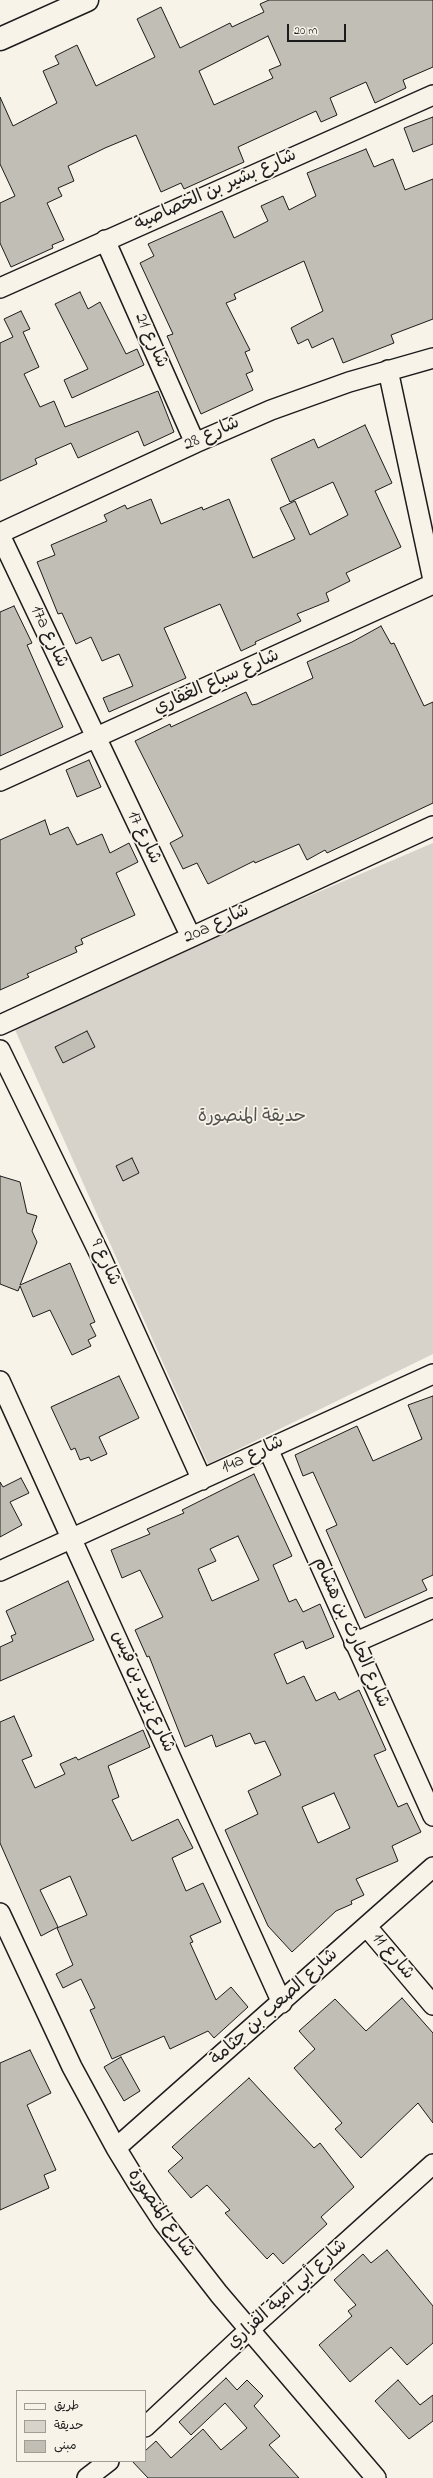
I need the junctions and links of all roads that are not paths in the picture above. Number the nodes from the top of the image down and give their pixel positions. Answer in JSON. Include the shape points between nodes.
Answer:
{"nodes":[{"id":1,"x":87,"y":0,"type":"edge"},
{"id":2,"x":0,"y":39,"type":"edge"},
{"id":3,"x":433,"y":95,"type":"edge"},
{"id":4,"x":105,"y":240,"type":"junction"},
{"id":5,"x":0,"y":288,"type":"edge"},
{"id":6,"x":433,"y":358,"type":"edge"},
{"id":7,"x":388,"y":370,"type":"junction"},
{"id":8,"x":195,"y":443,"type":"junction"},
{"id":9,"x":0,"y":534,"type":"edge"},
{"id":10,"x":433,"y":580,"type":"edge"},
{"id":11,"x":433,"y":584,"type":"edge"},
{"id":12,"x":95,"y":738,"type":"junction"},
{"id":13,"x":0,"y":781,"type":"edge"},
{"id":14,"x":433,"y":826,"type":"edge"},
{"id":15,"x":191,"y":937,"type":"junction"},
{"id":16,"x":0,"y":1025,"type":"edge"},
{"id":17,"x":0,"y":1050,"type":"edge"},
{"id":18,"x":433,"y":1374,"type":"edge"},
{"id":19,"x":0,"y":1381,"type":"edge"},
{"id":20,"x":268,"y":1449,"type":"junction"},
{"id":21,"x":202,"y":1480,"type":"junction"},
{"id":22,"x":73,"y":1539,"type":"junction"},
{"id":23,"x":0,"y":1571,"type":"edge"},
{"id":24,"x":433,"y":1608,"type":"edge"},
{"id":25,"x":354,"y":1643,"type":"junction"},
{"id":26,"x":433,"y":1816,"type":"edge"},
{"id":27,"x":433,"y":1867,"type":"edge"},
{"id":28,"x":0,"y":1913,"type":"edge"},
{"id":29,"x":366,"y":1927,"type":"junction"},
{"id":30,"x":282,"y":2002,"type":"junction"},
{"id":31,"x":433,"y":2005,"type":"edge"},
{"id":32,"x":116,"y":2148,"type":"junction"},
{"id":33,"x":433,"y":2164,"type":"edge"},
{"id":34,"x":248,"y":2330,"type":"junction"},
{"id":35,"x":146,"y":2426,"type":"edge"},
{"id":36,"x":108,"y":2462,"type":"edge"},
{"id":37,"x":87,"y":2478,"type":"edge"},
{"id":38,"x":376,"y":2478,"type":"edge"}],
"edges":[{"from":1,"to":2,"type":"main road"},
{"from":3,"to":4,"type":"street","name":"شارع بشير بن الخصاصية"},
{"from":4,"to":5,"type":"street","name":"شارع بشير بن الخصاصية"},
{"from":4,"to":8,"type":"street","name":"شارع 21"},
{"from":6,"to":7,"type":"street","name":"شارع 28"},
{"from":7,"to":8,"type":"street","name":"شارع 28","via":[[271,410]]},
{"from":7,"to":10,"type":"street"},
{"from":8,"to":9,"type":"street","name":"شارع 28"},
{"from":9,"to":12,"type":"street","name":"17a شارع"},
{"from":11,"to":12,"type":"street","name":"شارع سباع الغفاري"},
{"from":12,"to":13,"type":"street","name":"شارع سباع الغفاري"},
{"from":12,"to":15,"type":"street","name":"شارع 17"},
{"from":14,"to":15,"type":"street","name":"20a شارع"},
{"from":15,"to":16,"type":"street","name":"20a شارع"},
{"from":17,"to":21,"type":"street","name":"شارع 9","via":[[100,1255]]},
{"from":18,"to":20,"type":"street","name":"14a شارع"},
{"from":19,"to":22,"type":"street","name":"شارع يزيد بن قيس"},
{"from":20,"to":21,"type":"street","name":"14a شارع"},
{"from":20,"to":25,"type":"street","name":"شارع الحارث بن هشام"},
{"from":21,"to":22,"type":"street","name":"14a شارع"},
{"from":22,"to":23,"type":"street","name":"14a شارع"},
{"from":22,"to":30,"type":"street","name":"شارع يزيد بن قيس"},
{"from":24,"to":25,"type":"street"},
{"from":25,"to":26,"type":"street","name":"شارع الحارث بن هشام"},
{"from":27,"to":29,"type":"street","name":"شارع الصعب بن جثامة"},
{"from":28,"to":32,"type":"street","name":"شارع المنصورة","via":[[72,2067]]},
{"from":29,"to":30,"type":"street","name":"شارع الصعب بن جثامة"},
{"from":29,"to":31,"type":"street","name":"شارع 11"},
{"from":30,"to":32,"type":"street","name":"شارع الصعب بن جثامة"},
{"from":32,"to":34,"type":"street","name":"شارع المنصورة","via":[[168,2228]]},
{"from":33,"to":34,"type":"street","name":"شارع أبي أمية الفزاري"},
{"from":34,"to":35,"type":"street","name":"شارع أبي أمية الفزاري"},
{"from":34,"to":38,"type":"street","name":"شارع المنصورة"},
{"from":36,"to":37,"type":"street"}]}
